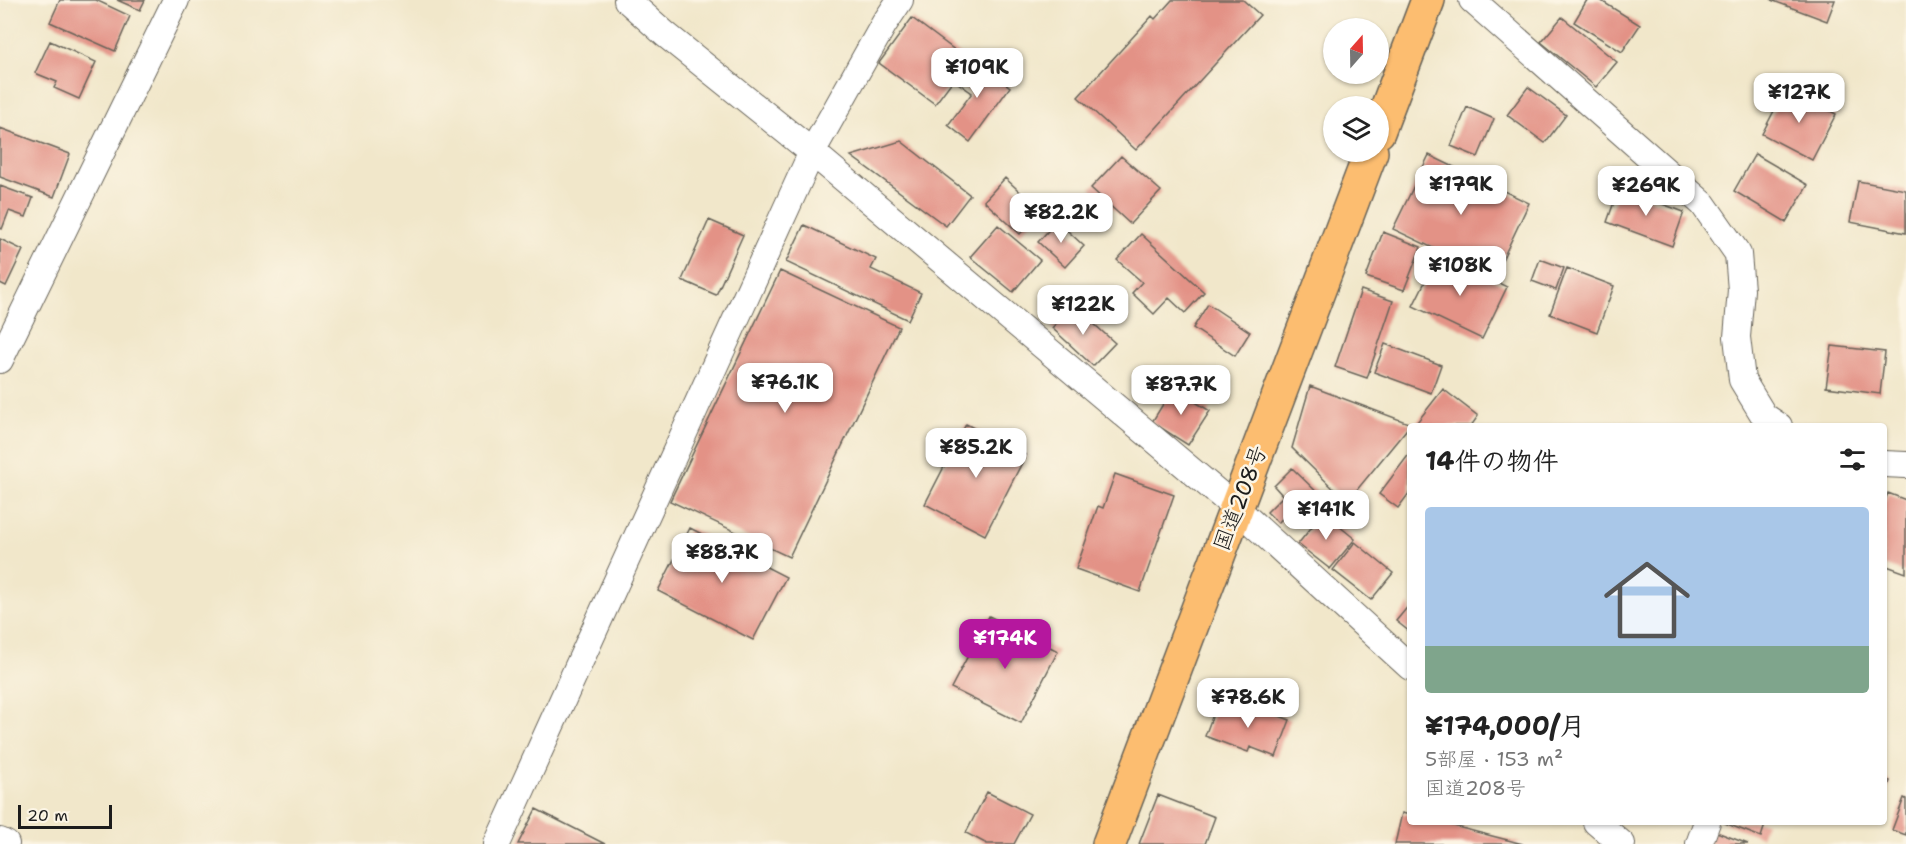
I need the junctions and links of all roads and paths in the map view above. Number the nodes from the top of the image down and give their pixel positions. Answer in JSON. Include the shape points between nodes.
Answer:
{"nodes":[{"id":1,"x":176,"y":0,"type":"edge"},
{"id":2,"x":627,"y":0,"type":"edge"},
{"id":3,"x":900,"y":0,"type":"edge"},
{"id":4,"x":1428,"y":0,"type":"edge"},
{"id":5,"x":1472,"y":0,"type":"edge"},
{"id":6,"x":1389,"y":103,"type":"edge"},
{"id":7,"x":812,"y":152,"type":"junction"},
{"id":8,"x":1367,"y":162,"type":"edge"},
{"id":9,"x":0,"y":360,"type":"edge"},
{"id":10,"x":1774,"y":423,"type":"edge"},
{"id":11,"x":1887,"y":464,"type":"edge"},
{"id":12,"x":1906,"y":465,"type":"edge"},
{"id":13,"x":1236,"y":508,"type":"junction"},
{"id":14,"x":1407,"y":664,"type":"edge"},
{"id":15,"x":1600,"y":825,"type":"edge"},
{"id":16,"x":1706,"y":825,"type":"edge"},
{"id":17,"x":0,"y":841,"type":"edge"},
{"id":18,"x":6,"y":844,"type":"edge"},
{"id":19,"x":497,"y":844,"type":"edge"},
{"id":20,"x":1109,"y":844,"type":"edge"},
{"id":21,"x":1623,"y":844,"type":"edge"},
{"id":22,"x":1699,"y":844,"type":"edge"}],
"edges":[{"from":1,"to":9,"type":"street"},
{"from":2,"to":7,"type":"street"},
{"from":3,"to":7,"type":"street"},
{"from":4,"to":6,"type":"highway"},
{"from":5,"to":10,"type":"street","via":[[1709,212],[1738,254],[1741,290],[1737,337],[1742,380],[1764,416]]},
{"from":7,"to":13,"type":"street"},
{"from":7,"to":19,"type":"street"},
{"from":8,"to":13,"type":"highway","name":"国道208号"},
{"from":11,"to":12,"type":"street"},
{"from":13,"to":14,"type":"street"},
{"from":13,"to":20,"type":"highway","name":"国道208号"},
{"from":15,"to":21,"type":"street"},
{"from":16,"to":22,"type":"street"},
{"from":17,"to":18,"type":"street"}]}
